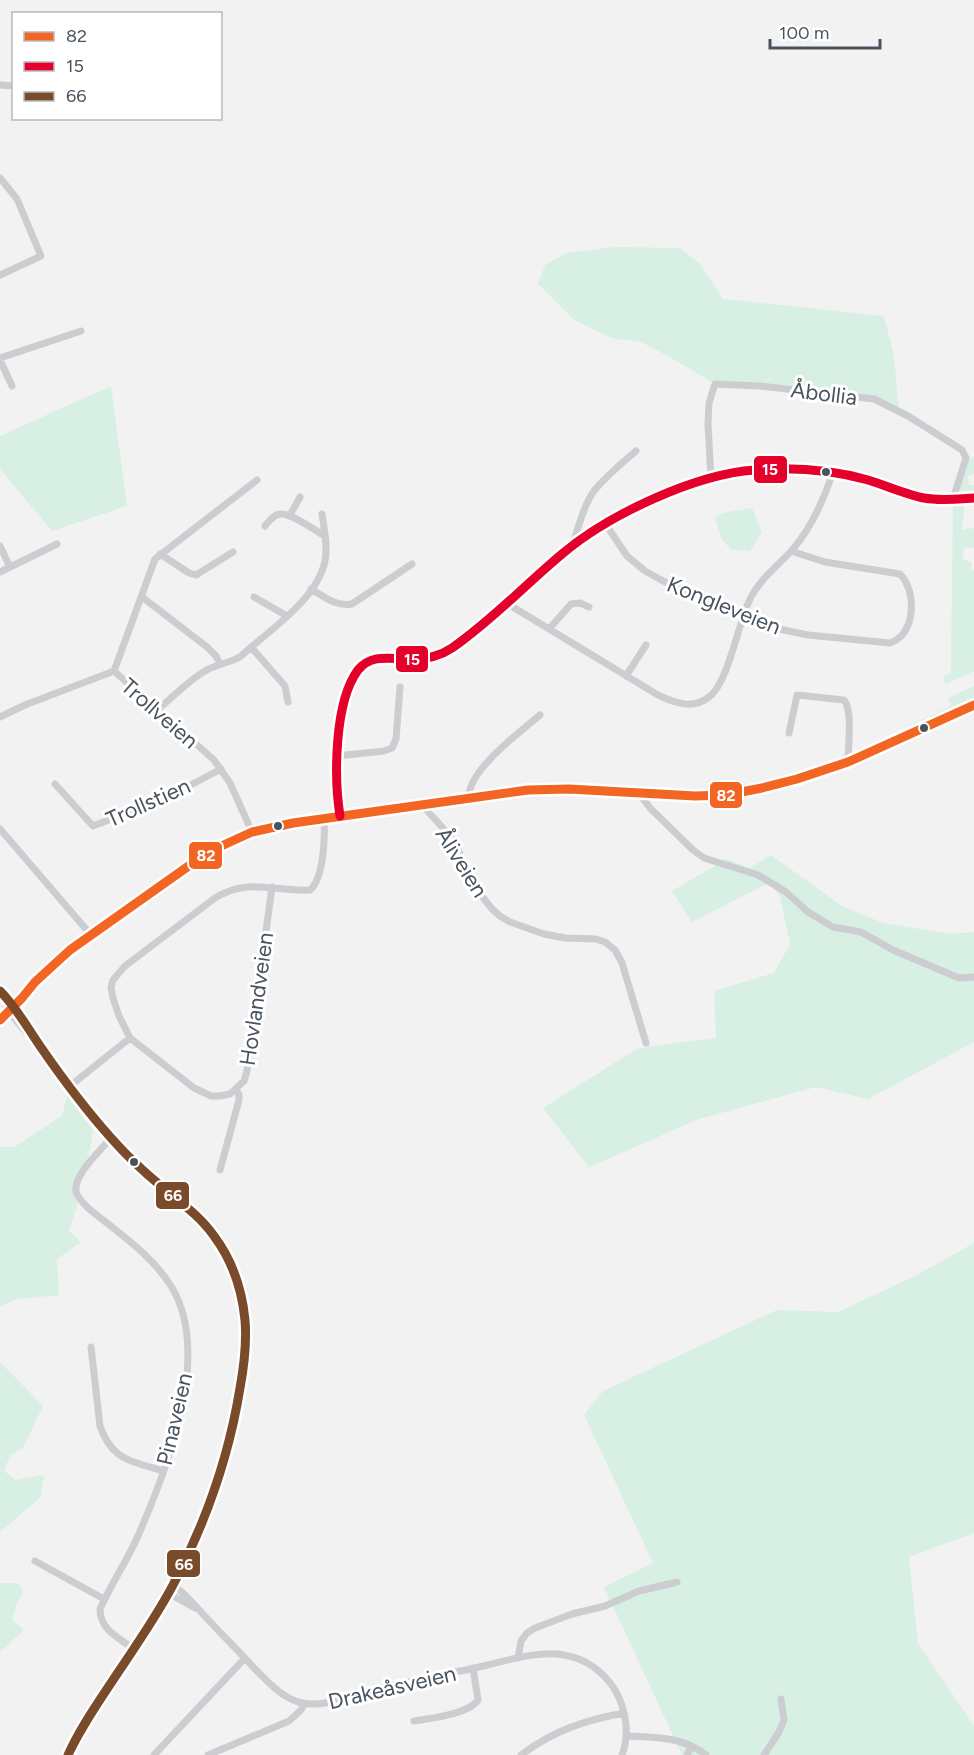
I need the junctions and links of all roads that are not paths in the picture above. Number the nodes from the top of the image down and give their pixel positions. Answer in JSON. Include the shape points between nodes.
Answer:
{"nodes":[{"id":1,"x":0,"y":178,"type":"edge"},
{"id":2,"x":0,"y":275,"type":"edge"},
{"id":3,"x":81,"y":331,"type":"dead end"},
{"id":4,"x":0,"y":359,"type":"edge"},
{"id":5,"x":12,"y":386,"type":"dead end"},
{"id":6,"x":636,"y":451,"type":"dead end"},
{"id":7,"x":833,"y":472,"type":"junction"},
{"id":8,"x":711,"y":478,"type":"junction"},
{"id":9,"x":257,"y":480,"type":"dead end"},
{"id":10,"x":300,"y":497,"type":"dead end"},
{"id":11,"x":974,"y":498,"type":"edge"},
{"id":12,"x":953,"y":499,"type":"junction"},
{"id":13,"x":322,"y":514,"type":"dead end"},
{"id":14,"x":290,"y":515,"type":"junction"},
{"id":15,"x":605,"y":523,"type":"junction"},
{"id":16,"x":265,"y":526,"type":"dead end"},
{"id":17,"x":325,"y":536,"type":"junction"},
{"id":18,"x":57,"y":544,"type":"dead end"},
{"id":19,"x":573,"y":544,"type":"junction"},
{"id":20,"x":0,"y":546,"type":"edge"},
{"id":21,"x":791,"y":551,"type":"junction"},
{"id":22,"x":233,"y":552,"type":"dead end"},
{"id":23,"x":160,"y":554,"type":"junction"},
{"id":24,"x":412,"y":564,"type":"dead end"},
{"id":25,"x":10,"y":567,"type":"junction"},
{"id":26,"x":0,"y":572,"type":"edge"},
{"id":27,"x":311,"y":589,"type":"junction"},
{"id":28,"x":142,"y":597,"type":"junction"},
{"id":29,"x":254,"y":597,"type":"dead end"},
{"id":30,"x":506,"y":603,"type":"junction"},
{"id":31,"x":589,"y":607,"type":"dead end"},
{"id":32,"x":286,"y":616,"type":"junction"},
{"id":33,"x":743,"y":617,"type":"junction"},
{"id":34,"x":549,"y":629,"type":"junction"},
{"id":35,"x":646,"y":645,"type":"dead end"},
{"id":36,"x":251,"y":647,"type":"junction"},
{"id":37,"x":220,"y":664,"type":"junction"},
{"id":38,"x":114,"y":671,"type":"junction"},
{"id":39,"x":626,"y":676,"type":"junction"},
{"id":40,"x":400,"y":687,"type":"dead end"},
{"id":41,"x":288,"y":702,"type":"dead end"},
{"id":42,"x":974,"y":705,"type":"edge"},
{"id":43,"x":157,"y":711,"type":"junction"},
{"id":44,"x":540,"y":715,"type":"dead end"},
{"id":45,"x":0,"y":717,"type":"edge"},
{"id":46,"x":789,"y":733,"type":"dead end"},
{"id":47,"x":337,"y":756,"type":"junction"},
{"id":48,"x":848,"y":762,"type":"junction"},
{"id":49,"x":221,"y":769,"type":"junction"},
{"id":50,"x":55,"y":784,"type":"dead end"},
{"id":51,"x":643,"y":794,"type":"junction"},
{"id":52,"x":468,"y":798,"type":"junction"},
{"id":53,"x":422,"y":805,"type":"junction"},
{"id":54,"x":340,"y":816,"type":"junction"},
{"id":55,"x":324,"y":819,"type":"junction"},
{"id":56,"x":0,"y":830,"type":"edge"},
{"id":57,"x":252,"y":832,"type":"junction"},
{"id":58,"x":272,"y":887,"type":"junction"},
{"id":59,"x":91,"y":935,"type":"junction"},
{"id":60,"x":974,"y":977,"type":"edge"},
{"id":61,"x":0,"y":991,"type":"edge"},
{"id":62,"x":6,"y":1006,"type":"edge"},
{"id":63,"x":0,"y":1020,"type":"edge"},
{"id":64,"x":130,"y":1038,"type":"junction"},
{"id":65,"x":646,"y":1043,"type":"dead end"},
{"id":66,"x":70,"y":1086,"type":"junction"},
{"id":67,"x":236,"y":1089,"type":"junction"},
{"id":68,"x":111,"y":1138,"type":"junction"},
{"id":69,"x":220,"y":1170,"type":"dead end"},
{"id":70,"x":91,"y":1347,"type":"dead end"},
{"id":71,"x":163,"y":1471,"type":"junction"},
{"id":72,"x":35,"y":1561,"type":"dead end"},
{"id":73,"x":677,"y":1582,"type":"dead end"},
{"id":74,"x":171,"y":1589,"type":"junction"},
{"id":75,"x":104,"y":1599,"type":"junction"},
{"id":76,"x":134,"y":1649,"type":"junction"},
{"id":77,"x":244,"y":1658,"type":"junction"},
{"id":78,"x":518,"y":1658,"type":"junction"},
{"id":79,"x":473,"y":1668,"type":"junction"},
{"id":80,"x":781,"y":1699,"type":"dead end"},
{"id":81,"x":304,"y":1704,"type":"junction"},
{"id":82,"x":624,"y":1713,"type":"junction"},
{"id":83,"x":414,"y":1721,"type":"dead end"},
{"id":84,"x":627,"y":1736,"type":"junction"},
{"id":85,"x":692,"y":1746,"type":"junction"},
{"id":86,"x":68,"y":1755,"type":"edge"},
{"id":87,"x":154,"y":1755,"type":"edge"},
{"id":88,"x":208,"y":1755,"type":"edge"},
{"id":89,"x":521,"y":1755,"type":"edge"},
{"id":90,"x":622,"y":1755,"type":"edge"},
{"id":91,"x":687,"y":1755,"type":"edge"},
{"id":92,"x":706,"y":1755,"type":"edge"},
{"id":93,"x":764,"y":1755,"type":"edge"}],
"edges":[{"from":1,"to":2,"type":"street","via":[[17,199],[41,256]]},
{"from":3,"to":4,"type":"street"},
{"from":4,"to":5,"type":"street"},
{"from":6,"to":19,"type":"street","via":[[593,492]]},
{"from":7,"to":8,"type":"street","via":[[754,470]]},
{"from":7,"to":12,"type":"street","via":[[924,498]]},
{"from":7,"to":21,"type":"street","via":[[816,513]]},
{"from":8,"to":12,"type":"street","name":"Åbollia","via":[[708,424],[715,384],[759,386],[874,399],[908,416],[962,450],[966,458]]},
{"from":8,"to":15,"type":"street"},
{"from":9,"to":23,"type":"street","name":"Trollveien"},
{"from":10,"to":14,"type":"street"},
{"from":11,"to":12,"type":"street"},
{"from":13,"to":17,"type":"street"},
{"from":14,"to":16,"type":"street","via":[[272,517]]},
{"from":14,"to":17,"type":"street"},
{"from":15,"to":19,"type":"street"},
{"from":15,"to":33,"type":"street","name":"Kongleveien","via":[[627,556],[645,571]]},
{"from":17,"to":27,"type":"street","via":[[325,560]]},
{"from":18,"to":25,"type":"street"},
{"from":19,"to":30,"type":"street"},
{"from":20,"to":25,"type":"street"},
{"from":21,"to":33,"type":"street","via":[[757,587]]},
{"from":21,"to":33,"type":"street","name":"Kongleveien","via":[[832,563],[900,574],[911,596],[901,638],[890,643],[808,635]]},
{"from":22,"to":23,"type":"street","via":[[196,575]]},
{"from":23,"to":28,"type":"street","name":"Trollveien"},
{"from":24,"to":27,"type":"street","via":[[352,604],[335,604]]},
{"from":25,"to":26,"type":"street"},
{"from":27,"to":32,"type":"street"},
{"from":28,"to":37,"type":"street","via":[[207,647]]},
{"from":28,"to":38,"type":"street","name":"Trollveien"},
{"from":29,"to":32,"type":"street"},
{"from":30,"to":34,"type":"street"},
{"from":30,"to":47,"type":"street","via":[[457,645],[436,656],[375,658],[362,666],[347,693]]},
{"from":31,"to":34,"type":"street","via":[[571,604]]},
{"from":32,"to":36,"type":"street"},
{"from":33,"to":39,"type":"street","via":[[723,679],[704,701],[685,705],[672,702]]},
{"from":34,"to":39,"type":"street"},
{"from":35,"to":39,"type":"street"},
{"from":36,"to":37,"type":"street","via":[[229,663]]},
{"from":36,"to":41,"type":"street","via":[[285,686]]},
{"from":37,"to":43,"type":"street","via":[[204,672]]},
{"from":38,"to":43,"type":"street","name":"Trollveien"},
{"from":38,"to":45,"type":"street"},
{"from":40,"to":47,"type":"street","via":[[392,748]]},
{"from":42,"to":48,"type":"main road"},
{"from":43,"to":49,"type":"street","name":"Trollveien"},
{"from":44,"to":52,"type":"street","via":[[485,764]]},
{"from":46,"to":48,"type":"street","via":[[797,695],[844,700],[849,713]]},
{"from":47,"to":54,"type":"street"},
{"from":48,"to":51,"type":"main road","via":[[797,779],[726,795]]},
{"from":49,"to":50,"type":"street","name":"Trollstien","via":[[168,797],[93,826]]},
{"from":49,"to":57,"type":"street","name":"Trollveien"},
{"from":51,"to":52,"type":"main road","via":[[543,789]]},
{"from":51,"to":60,"type":"street","via":[[658,816],[704,858],[758,875],[833,927],[861,932],[959,978]]},
{"from":52,"to":53,"type":"main road"},
{"from":53,"to":54,"type":"main road"},
{"from":53,"to":65,"type":"street","name":"Åliveien","via":[[452,838],[481,895],[500,916],[544,934],[596,939],[615,950]]},
{"from":54,"to":55,"type":"main road"},
{"from":55,"to":57,"type":"main road"},
{"from":55,"to":58,"type":"street","name":"Hovlandveien","via":[[320,872],[314,886],[309,890]]},
{"from":56,"to":59,"type":"street"},
{"from":57,"to":59,"type":"main road","via":[[190,865]]},
{"from":58,"to":64,"type":"street","name":"Hovlandveien","via":[[248,886],[225,892],[118,972],[111,987]]},
{"from":58,"to":67,"type":"street","name":"Hovlandveien","via":[[247,1071]]},
{"from":59,"to":62,"type":"main road"},
{"from":61,"to":62,"type":"main road"},
{"from":62,"to":63,"type":"main road"},
{"from":62,"to":66,"type":"main road"},
{"from":64,"to":66,"type":"street"},
{"from":64,"to":67,"type":"street","name":"Hovlandveien","via":[[203,1093],[220,1096]]},
{"from":66,"to":68,"type":"main road"},
{"from":67,"to":69,"type":"street","via":[[239,1100]]},
{"from":68,"to":71,"type":"street","name":"Pinaveien","via":[[83,1172],[76,1193],[161,1271],[181,1308],[188,1336],[185,1388]]},
{"from":68,"to":74,"type":"main road","via":[[210,1230],[234,1272],[244,1307],[244,1361],[223,1464]]},
{"from":70,"to":71,"type":"street","via":[[104,1438],[125,1459]]},
{"from":71,"to":75,"type":"street","name":"Pinaveien","via":[[138,1536]]},
{"from":72,"to":75,"type":"street"},
{"from":73,"to":78,"type":"street","via":[[639,1591],[535,1628],[521,1641]]},
{"from":74,"to":76,"type":"main road"},
{"from":74,"to":77,"type":"street","name":"Drakeåsveien","via":[[183,1592]]},
{"from":75,"to":76,"type":"street","via":[[100,1609],[102,1623]]},
{"from":76,"to":86,"type":"main road"},
{"from":77,"to":81,"type":"street","name":"Drakeåsveien","via":[[279,1691]]},
{"from":77,"to":87,"type":"street"},
{"from":78,"to":79,"type":"street","name":"Drakeåsveien"},
{"from":78,"to":82,"type":"street","name":"Drakeåsveien","via":[[553,1654],[587,1663],[611,1684]]},
{"from":79,"to":81,"type":"street","name":"Drakeåsveien"},
{"from":79,"to":83,"type":"street","name":"Drakeåsveien","via":[[476,1704]]},
{"from":80,"to":93,"type":"street","via":[[784,1720]]},
{"from":81,"to":88,"type":"street","via":[[289,1721]]},
{"from":82,"to":84,"type":"street","name":"Drakeåsveien"},
{"from":82,"to":89,"type":"street","via":[[580,1723]]},
{"from":84,"to":85,"type":"street","via":[[656,1737]]},
{"from":84,"to":90,"type":"street","name":"Drakeåsveien"},
{"from":85,"to":91,"type":"street"},
{"from":85,"to":92,"type":"street"}]}
